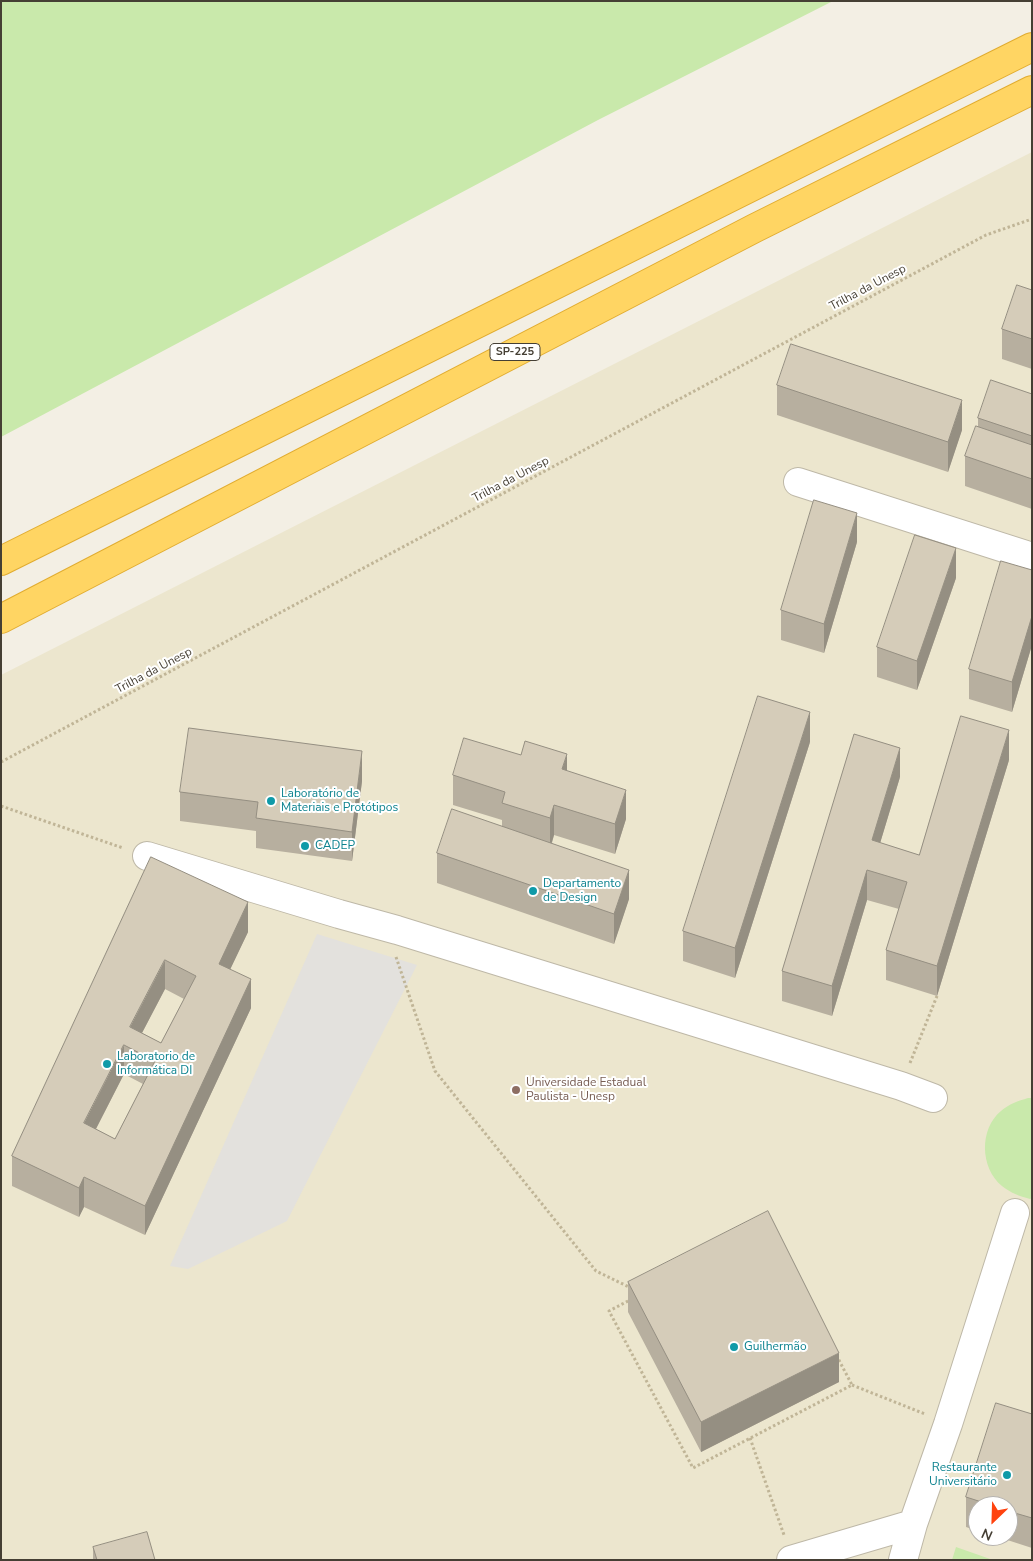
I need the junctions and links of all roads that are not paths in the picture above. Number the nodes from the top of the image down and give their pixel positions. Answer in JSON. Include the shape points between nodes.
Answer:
{"nodes":[{"id":1,"x":1032,"y":47,"type":"edge"},
{"id":2,"x":1032,"y":90,"type":"edge"},
{"id":3,"x":798,"y":482,"type":"dead end"},
{"id":4,"x":1032,"y":557,"type":"edge"},
{"id":5,"x":1,"y":560,"type":"edge"},
{"id":6,"x":1,"y":618,"type":"edge"},
{"id":7,"x":147,"y":856,"type":"road end"},
{"id":8,"x":932,"y":1098,"type":"dead end"},
{"id":9,"x":1015,"y":1213,"type":"dead end"},
{"id":10,"x":913,"y":1524,"type":"junction"},
{"id":11,"x":792,"y":1560,"type":"edge"},
{"id":12,"x":903,"y":1560,"type":"edge"}],
"edges":[{"from":1,"to":5,"type":"highway"},
{"from":2,"to":6,"type":"highway","number":"SP-225","via":[[755,228]]},
{"from":3,"to":4,"type":"lane"},
{"from":7,"to":8,"type":"lane","via":[[397,930]]},
{"from":9,"to":10,"type":"lane"},
{"from":10,"to":11,"type":"lane"},
{"from":10,"to":12,"type":"lane"}]}
